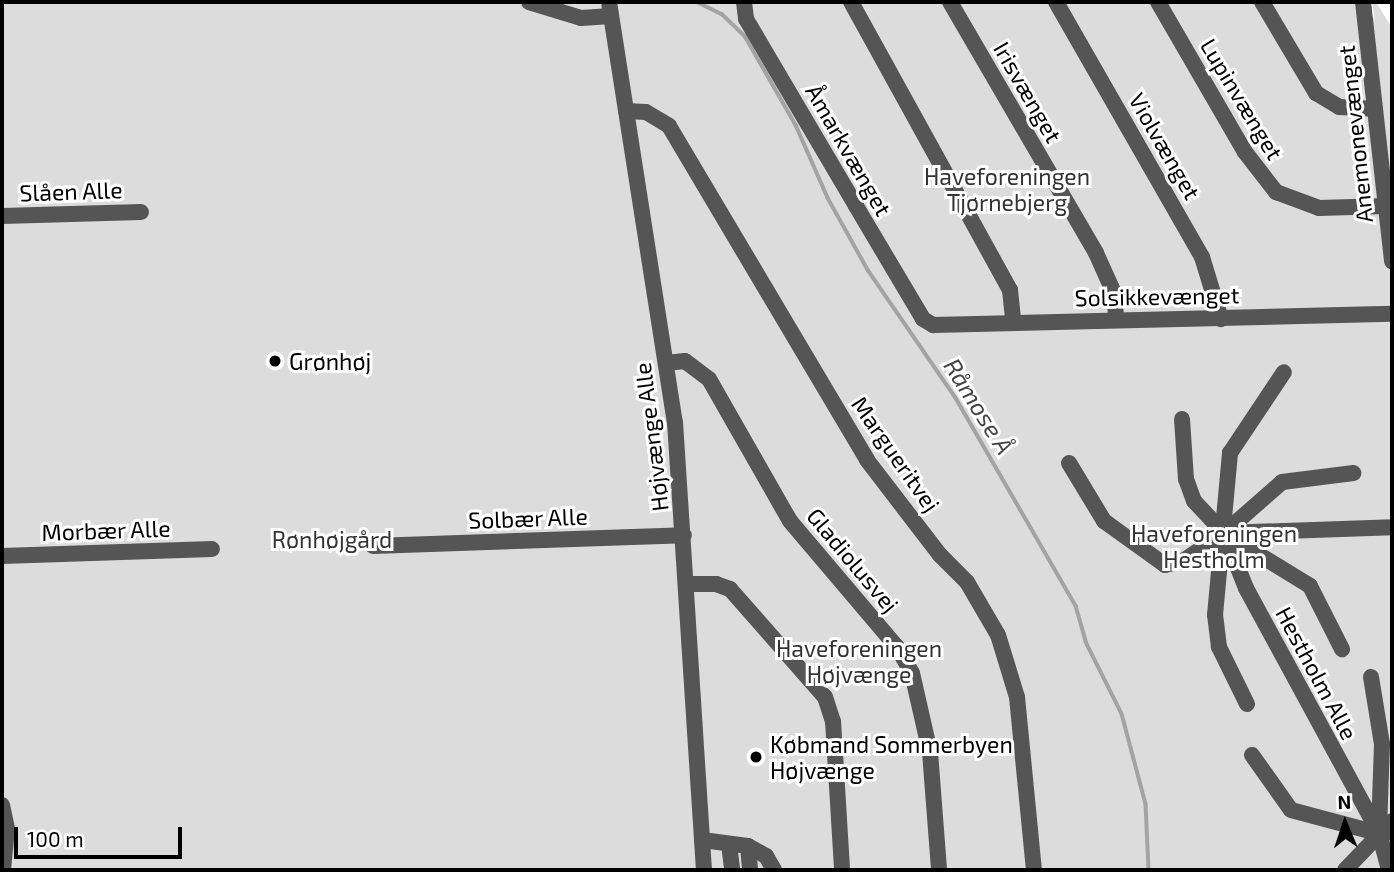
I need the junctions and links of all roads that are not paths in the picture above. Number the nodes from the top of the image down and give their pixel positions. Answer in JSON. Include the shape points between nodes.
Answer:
{"nodes":[{"id":1,"x":529,"y":2,"type":"edge"},
{"id":2,"x":744,"y":2,"type":"edge"},
{"id":3,"x":851,"y":2,"type":"edge"},
{"id":4,"x":950,"y":2,"type":"edge"},
{"id":5,"x":1056,"y":2,"type":"edge"},
{"id":6,"x":1158,"y":2,"type":"edge"},
{"id":7,"x":1262,"y":2,"type":"edge"},
{"id":8,"x":1363,"y":2,"type":"edge"},
{"id":9,"x":610,"y":9,"type":"edge"},
{"id":10,"x":1375,"y":109,"type":"junction"},
{"id":11,"x":626,"y":111,"type":"junction"},
{"id":12,"x":1386,"y":206,"type":"junction"},
{"id":13,"x":141,"y":212,"type":"dead end"},
{"id":14,"x":2,"y":216,"type":"edge"},
{"id":15,"x":1392,"y":261,"type":"edge"},
{"id":16,"x":1392,"y":314,"type":"edge"},
{"id":17,"x":1116,"y":318,"type":"junction"},
{"id":18,"x":923,"y":319,"type":"joint"},
{"id":19,"x":1221,"y":319,"type":"junction"},
{"id":20,"x":1013,"y":320,"type":"junction"},
{"id":21,"x":666,"y":363,"type":"junction"},
{"id":22,"x":1284,"y":372,"type":"dead end"},
{"id":23,"x":1182,"y":419,"type":"dead end"},
{"id":24,"x":1069,"y":463,"type":"dead end"},
{"id":25,"x":1353,"y":473,"type":"dead end"},
{"id":26,"x":1392,"y":527,"type":"edge"},
{"id":27,"x":1224,"y":533,"type":"junction"},
{"id":28,"x":684,"y":535,"type":"junction"},
{"id":29,"x":373,"y":545,"type":"dead end"},
{"id":30,"x":212,"y":550,"type":"dead end"},
{"id":31,"x":2,"y":556,"type":"edge"},
{"id":32,"x":687,"y":584,"type":"junction"},
{"id":33,"x":1342,"y":649,"type":"dead end"},
{"id":34,"x":1371,"y":677,"type":"dead end"},
{"id":35,"x":1247,"y":704,"type":"dead end"},
{"id":36,"x":1252,"y":755,"type":"dead end"},
{"id":37,"x":2,"y":805,"type":"edge"},
{"id":38,"x":1392,"y":821,"type":"edge"},
{"id":39,"x":1386,"y":836,"type":"edge"},
{"id":40,"x":702,"y":841,"type":"junction"},
{"id":41,"x":729,"y":844,"type":"junction"},
{"id":42,"x":748,"y":846,"type":"junction"},
{"id":43,"x":4,"y":870,"type":"edge"},
{"id":44,"x":704,"y":870,"type":"edge"},
{"id":45,"x":732,"y":870,"type":"edge"},
{"id":46,"x":750,"y":870,"type":"edge"},
{"id":47,"x":774,"y":870,"type":"edge"},
{"id":48,"x":842,"y":870,"type":"edge"},
{"id":49,"x":939,"y":870,"type":"edge"},
{"id":50,"x":1034,"y":870,"type":"edge"},
{"id":51,"x":1345,"y":870,"type":"edge"},
{"id":52,"x":1389,"y":870,"type":"edge"}],
"edges":[{"from":1,"to":9,"type":"street","via":[[581,18]]},
{"from":2,"to":18,"type":"street","name":"Åmarkvænget","via":[[746,19]]},
{"from":3,"to":20,"type":"street","via":[[1010,290]]},
{"from":4,"to":17,"type":"street","name":"Irisvænget","via":[[1096,253],[1114,293]]},
{"from":5,"to":19,"type":"street","name":"Violvænget","via":[[1202,257]]},
{"from":6,"to":12,"type":"street","name":"Lupinvænget","via":[[1245,152],[1276,192],[1319,208]]},
{"from":7,"to":10,"type":"street","via":[[1316,93],[1339,107]]},
{"from":8,"to":10,"type":"street","name":"Anemonevænget"},
{"from":9,"to":11,"type":"street","name":"Højvænge Alle"},
{"from":10,"to":12,"type":"street","name":"Anemonevænget"},
{"from":11,"to":21,"type":"street","name":"Højvænge Alle"},
{"from":11,"to":50,"type":"street","name":"Margueritvej","via":[[646,112],[668,126],[867,460],[940,555],[967,582],[998,635],[1017,697],[1024,742]]},
{"from":12,"to":15,"type":"street","name":"Anemonevænget"},
{"from":13,"to":14,"type":"street","name":"Slåen Alle"},
{"from":16,"to":19,"type":"street","name":"Solsikkevænget"},
{"from":17,"to":19,"type":"street","name":"Solsikkevænget"},
{"from":17,"to":20,"type":"street","name":"Solsikkevænget"},
{"from":18,"to":20,"type":"street","name":"Solsikkevænget","via":[[946,326]]},
{"from":21,"to":28,"type":"street","name":"Højvænge Alle"},
{"from":21,"to":49,"type":"street","name":"Gladiolusvej","via":[[685,361],[709,379],[785,510],[907,665],[921,701],[930,752]]},
{"from":22,"to":27,"type":"street","via":[[1230,453]]},
{"from":23,"to":27,"type":"street","via":[[1190,490]]},
{"from":24,"to":27,"type":"street","via":[[1104,521],[1165,565],[1183,561]]},
{"from":25,"to":27,"type":"street","via":[[1282,482]]},
{"from":26,"to":27,"type":"street"},
{"from":27,"to":33,"type":"street","via":[[1310,586]]},
{"from":27,"to":35,"type":"street","via":[[1215,615],[1219,647]]},
{"from":27,"to":39,"type":"street","name":"Hestholm Alle","via":[[1246,588]]},
{"from":28,"to":29,"type":"street","name":"Solbær Alle"},
{"from":28,"to":32,"type":"street","name":"Højvænge Alle"},
{"from":30,"to":31,"type":"street","name":"Morbær Alle"},
{"from":32,"to":40,"type":"street","name":"Højvænge Alle"},
{"from":32,"to":48,"type":"street","via":[[716,583],[730,589],[825,696],[831,709]]},
{"from":34,"to":39,"type":"street","via":[[1382,744]]},
{"from":36,"to":39,"type":"street","via":[[1291,810]]},
{"from":37,"to":43,"type":"street","via":[[7,829]]},
{"from":38,"to":39,"type":"street"},
{"from":39,"to":51,"type":"street"},
{"from":39,"to":52,"type":"street","name":"Hestholm Alle"},
{"from":40,"to":41,"type":"street"},
{"from":40,"to":44,"type":"street","name":"Højvænge Alle"},
{"from":41,"to":42,"type":"street"},
{"from":41,"to":45,"type":"street"},
{"from":42,"to":46,"type":"street"},
{"from":42,"to":47,"type":"street","via":[[766,856]]}]}
